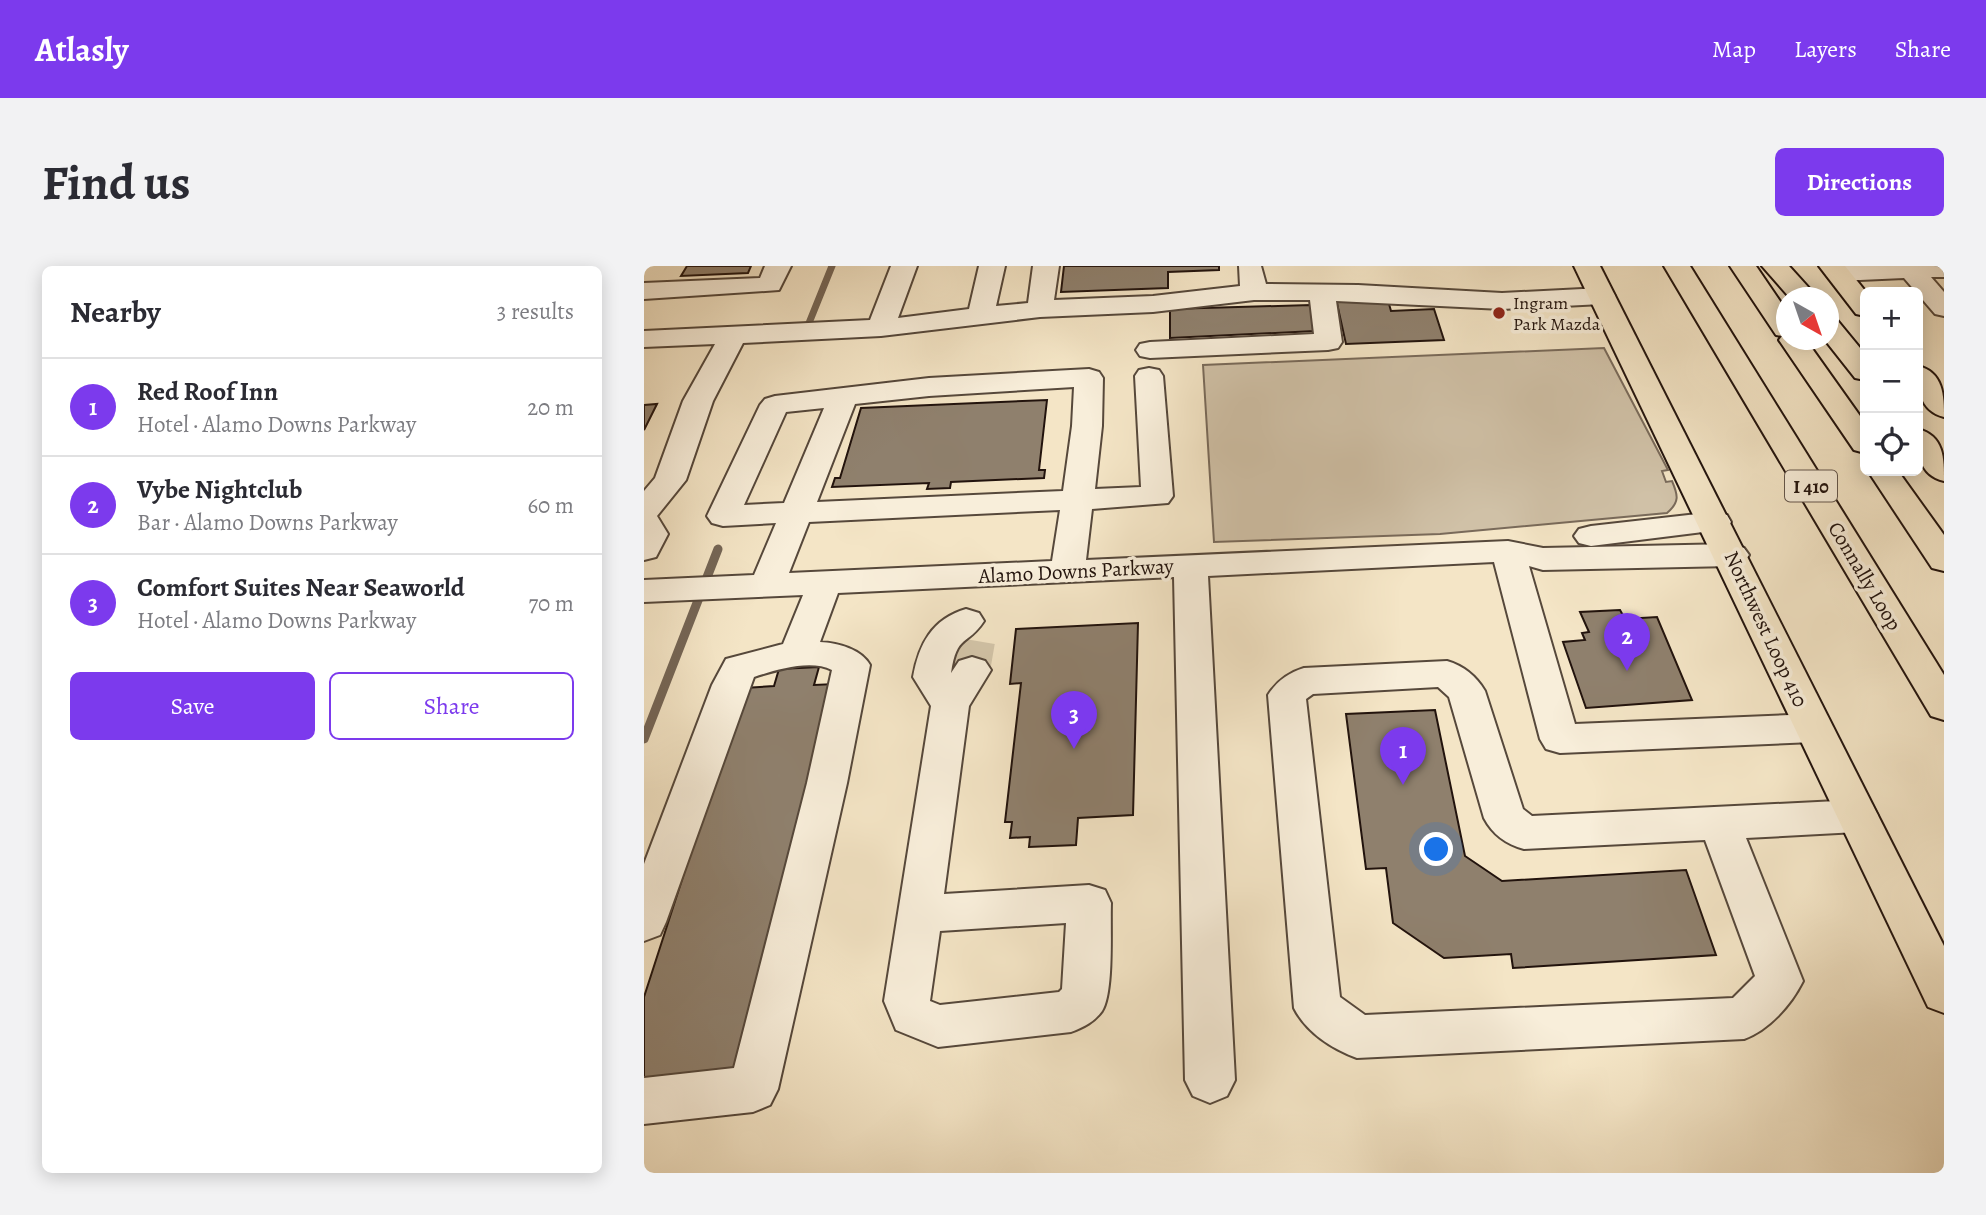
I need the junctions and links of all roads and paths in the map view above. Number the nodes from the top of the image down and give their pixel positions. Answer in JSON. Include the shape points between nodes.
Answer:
{"nodes":[{"id":1,"x":651,"y":266,"type":"edge"},
{"id":2,"x":778,"y":266,"type":"edge"},
{"id":3,"x":904,"y":266,"type":"edge"},
{"id":4,"x":992,"y":266,"type":"edge"},
{"id":5,"x":1046,"y":266,"type":"edge"},
{"id":6,"x":1250,"y":266,"type":"edge"},
{"id":7,"x":1587,"y":266,"type":"edge"},
{"id":8,"x":1677,"y":266,"type":"edge"},
{"id":9,"x":1743,"y":266,"type":"edge"},
{"id":10,"x":1775,"y":266,"type":"edge"},
{"id":11,"x":1909,"y":268,"type":"edge"},
{"id":12,"x":1835,"y":269,"type":"edge"},
{"id":13,"x":1944,"y":269,"type":"edge"},
{"id":14,"x":644,"y":277,"type":"edge"},
{"id":15,"x":1795,"y":287,"type":"edge"},
{"id":16,"x":644,"y":291,"type":"edge"},
{"id":17,"x":1254,"y":292,"type":"junction"},
{"id":18,"x":1322,"y":294,"type":"junction"},
{"id":19,"x":1602,"y":296,"type":"junction"},
{"id":20,"x":1860,"y":302,"type":"edge"},
{"id":21,"x":1153,"y":304,"type":"junction"},
{"id":22,"x":1944,"y":308,"type":"edge"},
{"id":23,"x":1040,"y":309,"type":"junction"},
{"id":24,"x":1776,"y":313,"type":"edge"},
{"id":25,"x":981,"y":316,"type":"junction"},
{"id":26,"x":881,"y":328,"type":"junction"},
{"id":27,"x":734,"y":334,"type":"junction"},
{"id":28,"x":644,"y":339,"type":"edge"},
{"id":29,"x":1839,"y":339,"type":"edge"},
{"id":30,"x":1800,"y":350,"type":"edge"},
{"id":31,"x":1860,"y":366,"type":"edge"},
{"id":32,"x":1125,"y":372,"type":"junction"},
{"id":33,"x":1923,"y":381,"type":"edge"},
{"id":34,"x":843,"y":397,"type":"junction"},
{"id":35,"x":1944,"y":408,"type":"edge"},
{"id":36,"x":1860,"y":437,"type":"edge"},
{"id":37,"x":1923,"y":445,"type":"edge"},
{"id":38,"x":1944,"y":472,"type":"edge"},
{"id":39,"x":1886,"y":476,"type":"edge"},
{"id":40,"x":644,"y":510,"type":"edge"},
{"id":41,"x":796,"y":513,"type":"junction"},
{"id":42,"x":1074,"y":515,"type":"junction"},
{"id":43,"x":644,"y":522,"type":"edge"},
{"id":44,"x":1723,"y":539,"type":"junction"},
{"id":45,"x":644,"y":550,"type":"edge"},
{"id":46,"x":1508,"y":551,"type":"junction"},
{"id":47,"x":1944,"y":560,"type":"edge"},
{"id":48,"x":1191,"y":566,"type":"junction"},
{"id":49,"x":1068,"y":571,"type":"junction"},
{"id":50,"x":974,"y":576,"type":"junction"},
{"id":51,"x":825,"y":583,"type":"junction"},
{"id":52,"x":752,"y":586,"type":"junction"},
{"id":53,"x":661,"y":590,"type":"edge"},
{"id":54,"x":797,"y":654,"type":"junction"},
{"id":55,"x":1944,"y":706,"type":"edge"},
{"id":56,"x":1813,"y":729,"type":"junction"},
{"id":57,"x":1857,"y":816,"type":"junction"},
{"id":58,"x":1720,"y":824,"type":"junction"},
{"id":59,"x":919,"y":914,"type":"dead end"},
{"id":60,"x":644,"y":922,"type":"edge"},
{"id":61,"x":1944,"y":993,"type":"edge"},
{"id":62,"x":1210,"y":1080,"type":"dead end"},
{"id":63,"x":644,"y":1101,"type":"edge"}],
"edges":[{"from":1,"to":14,"type":"street"},
{"from":2,"to":16,"type":"street","via":[[770,285]]},
{"from":3,"to":26,"type":"street"},
{"from":4,"to":25,"type":"street"},
{"from":5,"to":23,"type":"street"},
{"from":6,"to":17,"type":"street"},
{"from":7,"to":19,"type":"main road","name":"Northwest Loop 410"},
{"from":8,"to":55,"type":"main road","name":"Connally Loop","number":"I 410"},
{"from":9,"to":24,"type":"main road"},
{"from":10,"to":15,"type":"main road"},
{"from":11,"to":12,"type":"street"},
{"from":11,"to":13,"type":"street"},
{"from":11,"to":22,"type":"street"},
{"from":12,"to":20,"type":"main road"},
{"from":17,"to":18,"type":"street"},
{"from":17,"to":21,"type":"street"},
{"from":18,"to":19,"type":"street","via":[[1502,301]]},
{"from":18,"to":32,"type":"street","via":[[1328,342]]},
{"from":19,"to":44,"type":"main road","name":"Northwest Loop 410"},
{"from":21,"to":23,"type":"street"},
{"from":21,"to":32,"type":"street"},
{"from":23,"to":25,"type":"street"},
{"from":25,"to":26,"type":"street"},
{"from":26,"to":27,"type":"street"},
{"from":27,"to":28,"type":"street"},
{"from":27,"to":40,"type":"street","via":[[698,401],[670,480]]},
{"from":29,"to":31,"type":"main road"},
{"from":30,"to":36,"type":"main road"},
{"from":32,"to":34,"type":"street"},
{"from":32,"to":42,"type":"street","via":[[1087,426]]},
{"from":32,"to":42,"type":"street","via":[[1157,496]]},
{"from":33,"to":35,"type":"main road"},
{"from":34,"to":41,"type":"street"},
{"from":34,"to":41,"type":"street","via":[[775,405],[723,516]]},
{"from":37,"to":38,"type":"main road"},
{"from":39,"to":47,"type":"main road"},
{"from":41,"to":42,"type":"street"},
{"from":41,"to":52,"type":"street"},
{"from":42,"to":49,"type":"street"},
{"from":43,"to":45,"type":"street","via":[[651,534]]},
{"from":44,"to":46,"type":"street","name":"Alamo Downs Parkway","via":[[1543,559]]},
{"from":44,"to":56,"type":"main road","name":"Northwest Loop 410"},
{"from":46,"to":48,"type":"street","name":"Alamo Downs Parkway"},
{"from":46,"to":56,"type":"street","via":[[1560,739]]},
{"from":48,"to":49,"type":"street","name":"Alamo Downs Parkway"},
{"from":48,"to":62,"type":"street"},
{"from":49,"to":50,"type":"street","name":"Alamo Downs Parkway"},
{"from":50,"to":51,"type":"street","name":"Alamo Downs Parkway"},
{"from":50,"to":59,"type":"street","via":[[966,659]]},
{"from":51,"to":52,"type":"street","name":"Alamo Downs Parkway"},
{"from":51,"to":54,"type":"street"},
{"from":52,"to":53,"type":"street","name":"Alamo Downs Parkway"},
{"from":54,"to":60,"type":"street","via":[[739,668]]},
{"from":54,"to":63,"type":"street","via":[[840,656],[852,665],[753,1089]]},
{"from":56,"to":57,"type":"main road","name":"Northwest Loop 410"},
{"from":57,"to":58,"type":"street"},
{"from":57,"to":61,"type":"main road","name":"Northwest Loop 410"},
{"from":58,"to":58,"type":"street","via":[[1524,833],[1505,818],[1466,691],[1447,674],[1304,681],[1287,695],[1318,1008],[1357,1037],[1744,1018],[1780,981]]}]}
